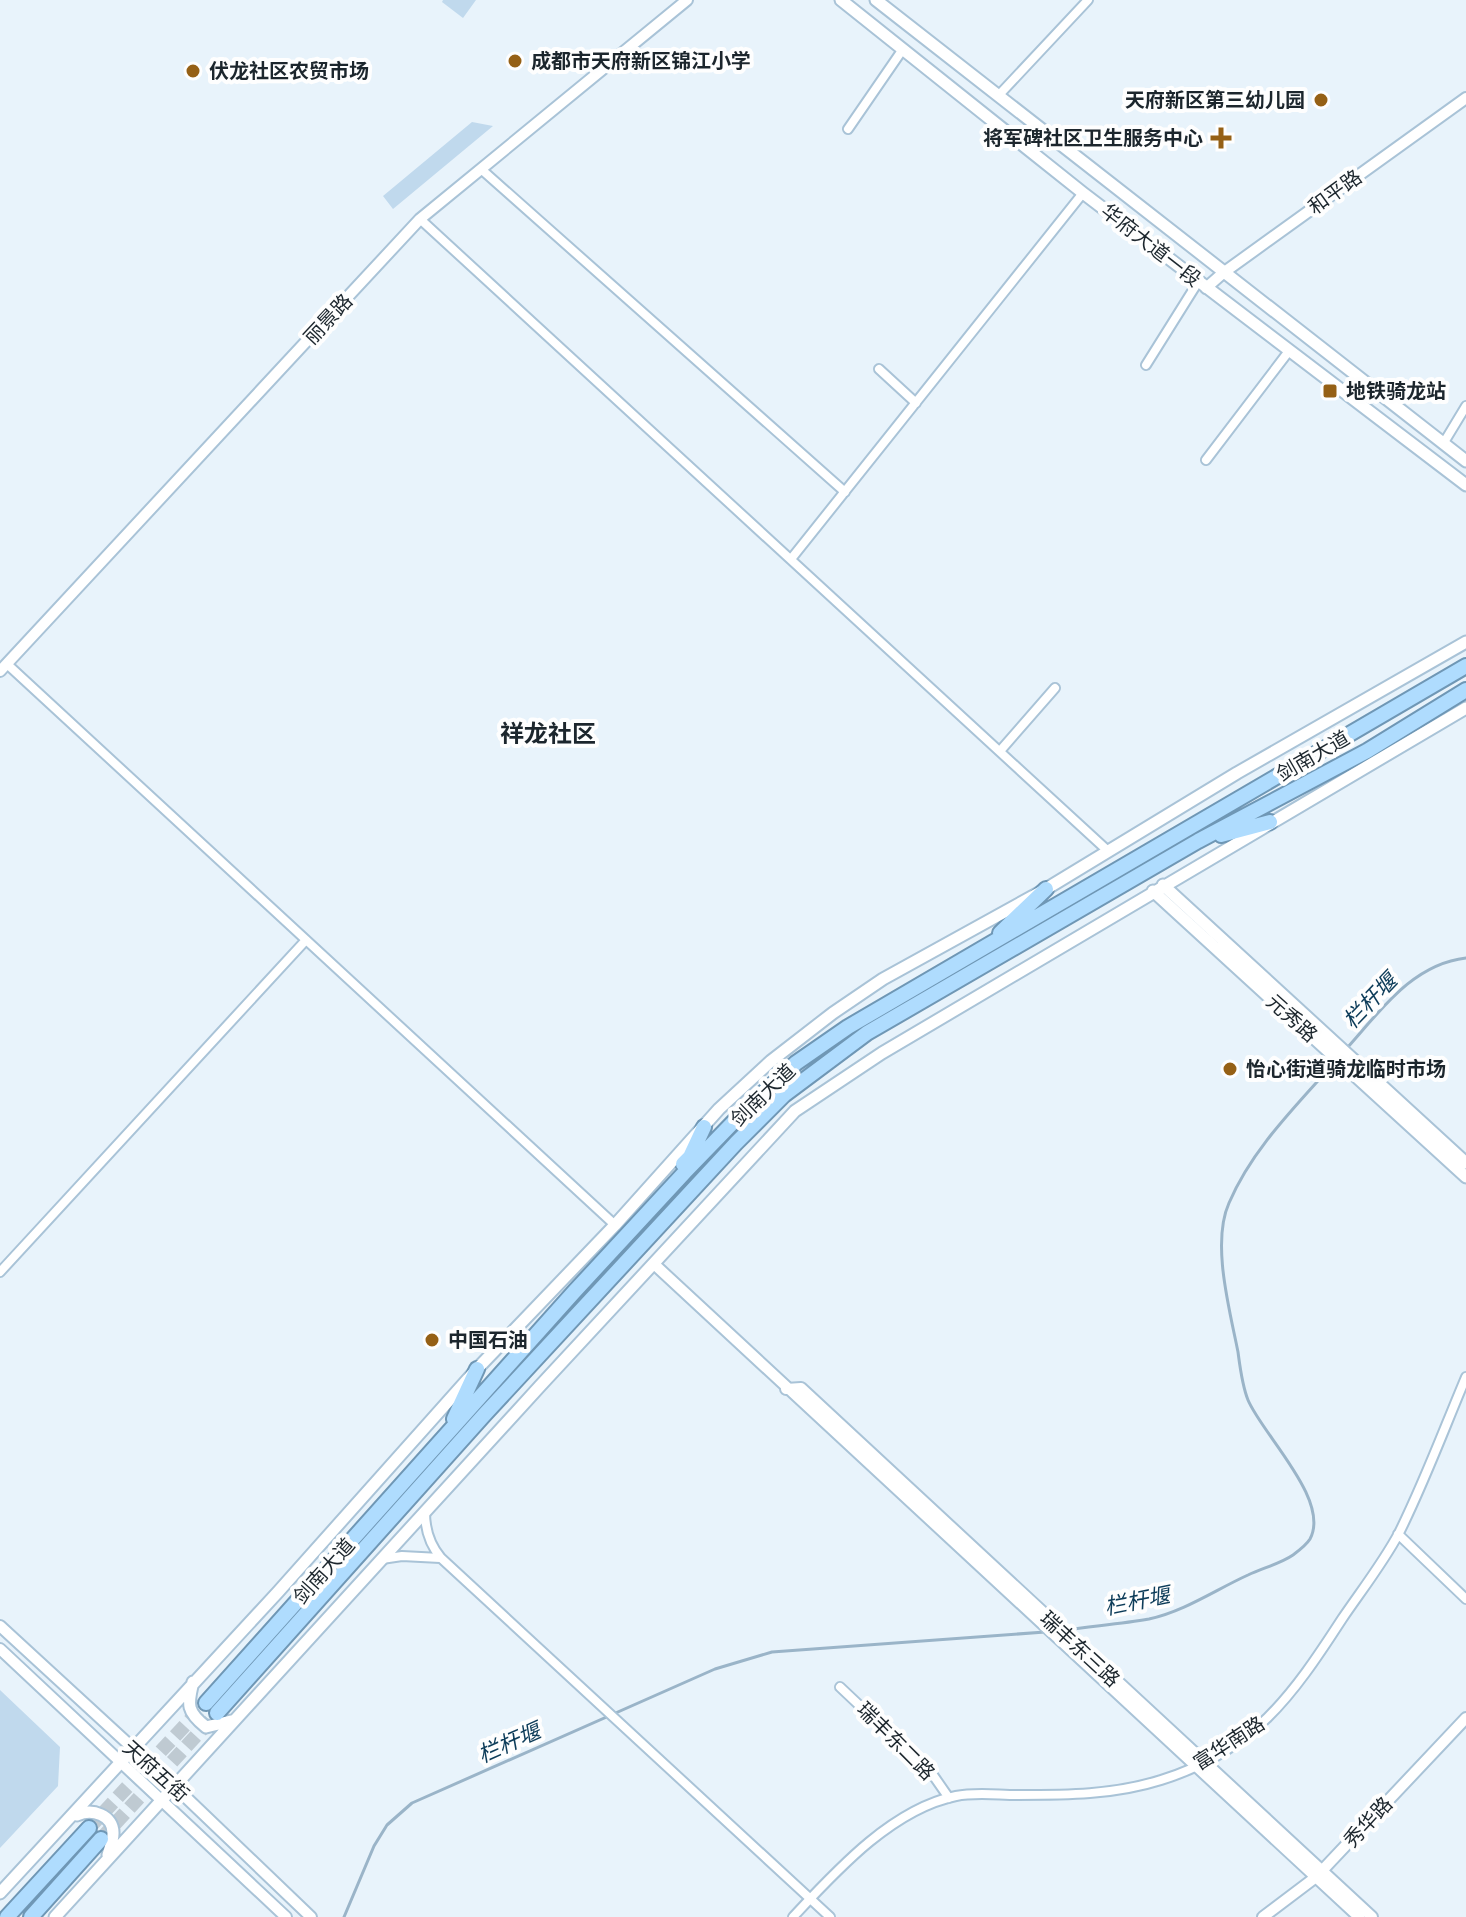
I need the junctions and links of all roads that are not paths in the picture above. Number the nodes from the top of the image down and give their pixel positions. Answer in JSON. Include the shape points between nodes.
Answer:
{"nodes":[{"id":1,"x":687,"y":0,"type":"edge"},
{"id":2,"x":841,"y":0,"type":"edge"},
{"id":3,"x":876,"y":0,"type":"edge"},
{"id":4,"x":1088,"y":0,"type":"edge"},
{"id":5,"x":903,"y":49,"type":"junction"},
{"id":6,"x":998,"y":96,"type":"junction"},
{"id":7,"x":1466,"y":98,"type":"edge"},
{"id":8,"x":848,"y":129,"type":"dead end"},
{"id":9,"x":481,"y":169,"type":"junction"},
{"id":10,"x":1083,"y":193,"type":"junction"},
{"id":11,"x":420,"y":219,"type":"junction"},
{"id":12,"x":1223,"y":273,"type":"junction"},
{"id":13,"x":1202,"y":285,"type":"junction"},
{"id":14,"x":1289,"y":351,"type":"junction"},
{"id":15,"x":1146,"y":365,"type":"dead end"},
{"id":16,"x":879,"y":369,"type":"dead end"},
{"id":17,"x":916,"y":403,"type":"junction"},
{"id":18,"x":1466,"y":406,"type":"edge"},
{"id":19,"x":1443,"y":444,"type":"junction"},
{"id":20,"x":1206,"y":460,"type":"dead end"},
{"id":21,"x":1466,"y":461,"type":"edge"},
{"id":22,"x":1466,"y":485,"type":"edge"},
{"id":23,"x":845,"y":492,"type":"junction"},
{"id":24,"x":791,"y":559,"type":"junction"},
{"id":25,"x":1466,"y":642,"type":"edge"},
{"id":26,"x":1466,"y":666,"type":"edge"},
{"id":27,"x":3,"y":667,"type":"edge"},
{"id":28,"x":1055,"y":688,"type":"dead end"},
{"id":29,"x":1466,"y":690,"type":"edge"},
{"id":30,"x":1466,"y":708,"type":"edge"},
{"id":31,"x":1000,"y":751,"type":"junction"},
{"id":32,"x":1270,"y":822,"type":"junction"},
{"id":33,"x":1198,"y":841,"type":"junction"},
{"id":34,"x":1108,"y":851,"type":"junction"},
{"id":35,"x":1158,"y":888,"type":"junction"},
{"id":36,"x":1046,"y":889,"type":"junction"},
{"id":37,"x":306,"y":940,"type":"junction"},
{"id":38,"x":981,"y":951,"type":"junction"},
{"id":39,"x":1350,"y":1063,"type":"junction"},
{"id":40,"x":704,"y":1127,"type":"junction"},
{"id":41,"x":1466,"y":1163,"type":"edge"},
{"id":42,"x":1466,"y":1177,"type":"edge"},
{"id":43,"x":615,"y":1225,"type":"junction"},
{"id":44,"x":617,"y":1246,"type":"junction"},
{"id":45,"x":654,"y":1264,"type":"junction"},
{"id":46,"x":0,"y":1272,"type":"edge"},
{"id":47,"x":477,"y":1369,"type":"junction"},
{"id":48,"x":1466,"y":1377,"type":"edge"},
{"id":49,"x":448,"y":1432,"type":"junction"},
{"id":50,"x":425,"y":1512,"type":"junction"},
{"id":51,"x":1398,"y":1534,"type":"junction"},
{"id":52,"x":441,"y":1558,"type":"junction"},
{"id":53,"x":382,"y":1559,"type":"junction"},
{"id":54,"x":1466,"y":1599,"type":"edge"},
{"id":55,"x":0,"y":1626,"type":"edge"},
{"id":56,"x":0,"y":1649,"type":"edge"},
{"id":57,"x":193,"y":1682,"type":"junction"},
{"id":58,"x":840,"y":1687,"type":"dead end"},
{"id":59,"x":1466,"y":1718,"type":"edge"},
{"id":60,"x":235,"y":1720,"type":"junction"},
{"id":61,"x":131,"y":1749,"type":"junction"},
{"id":62,"x":120,"y":1762,"type":"junction"},
{"id":63,"x":1200,"y":1765,"type":"junction"},
{"id":64,"x":173,"y":1785,"type":"junction"},
{"id":65,"x":162,"y":1798,"type":"junction"},
{"id":66,"x":949,"y":1798,"type":"junction"},
{"id":67,"x":72,"y":1818,"type":"junction"},
{"id":68,"x":89,"y":1828,"type":"tunnel mouth"},
{"id":69,"x":101,"y":1839,"type":"tunnel mouth"},
{"id":70,"x":107,"y":1859,"type":"junction"},
{"id":71,"x":1319,"y":1874,"type":"junction"},
{"id":72,"x":0,"y":1893,"type":"edge"},
{"id":73,"x":810,"y":1899,"type":"junction"},
{"id":74,"x":7,"y":1917,"type":"edge"},
{"id":75,"x":31,"y":1917,"type":"edge"},
{"id":76,"x":55,"y":1917,"type":"edge"},
{"id":77,"x":286,"y":1917,"type":"edge"},
{"id":78,"x":311,"y":1917,"type":"edge"},
{"id":79,"x":793,"y":1917,"type":"edge"},
{"id":80,"x":830,"y":1917,"type":"edge"},
{"id":81,"x":1263,"y":1917,"type":"edge"},
{"id":82,"x":1359,"y":1917,"type":"edge"},
{"id":83,"x":1372,"y":1917,"type":"edge"}],
"edges":[{"from":1,"to":9,"type":"street","name":"丽景路"},
{"from":2,"to":5,"type":"main road","name":"华府大道一段"},
{"from":3,"to":6,"type":"main road"},
{"from":4,"to":6,"type":"street"},
{"from":5,"to":8,"type":"street"},
{"from":5,"to":10,"type":"main road","name":"华府大道一段"},
{"from":6,"to":12,"type":"main road"},
{"from":7,"to":12,"type":"street","name":"和平路"},
{"from":9,"to":11,"type":"street","name":"丽景路"},
{"from":9,"to":23,"type":"street"},
{"from":10,"to":13,"type":"main road","name":"华府大道一段"},
{"from":10,"to":17,"type":"street"},
{"from":11,"to":24,"type":"street"},
{"from":11,"to":27,"type":"street","name":"丽景路"},
{"from":12,"to":13,"type":"street","name":"和平路"},
{"from":12,"to":19,"type":"main road"},
{"from":13,"to":14,"type":"main road","name":"华府大道一段"},
{"from":13,"to":15,"type":"street"},
{"from":14,"to":20,"type":"street"},
{"from":14,"to":22,"type":"main road","name":"华府大道一段"},
{"from":16,"to":17,"type":"street"},
{"from":17,"to":23,"type":"street"},
{"from":18,"to":19,"type":"street"},
{"from":19,"to":21,"type":"main road"},
{"from":23,"to":24,"type":"street"},
{"from":24,"to":31,"type":"street"},
{"from":25,"to":34,"type":"main road"},
{"from":26,"to":38,"type":"highway","name":"剑南大道"},
{"from":27,"to":37,"type":"street"},
{"from":28,"to":31,"type":"street"},
{"from":29,"to":33,"type":"highway","name":"剑南大道","via":[[1367,751]]},
{"from":30,"to":32,"type":"main road"},
{"from":31,"to":34,"type":"street"},
{"from":32,"to":33,"type":"highway"},
{"from":32,"to":35,"type":"main road"},
{"from":33,"to":49,"type":"highway","name":"剑南大道","via":[[867,1033],[784,1095],[212,1708]]},
{"from":34,"to":36,"type":"main road"},
{"from":35,"to":39,"type":"main road","name":"元秀路"},
{"from":35,"to":45,"type":"main road","via":[[795,1111]]},
{"from":36,"to":38,"type":"highway"},
{"from":36,"to":40,"type":"main road","via":[[883,979],[833,1013],[771,1061]]},
{"from":37,"to":43,"type":"street"},
{"from":37,"to":46,"type":"street"},
{"from":38,"to":44,"type":"highway","name":"剑南大道","via":[[796,1063]]},
{"from":39,"to":41,"type":"main road","name":"元秀路"},
{"from":39,"to":42,"type":"main road","name":"元秀路"},
{"from":40,"to":43,"type":"main road"},
{"from":40,"to":44,"type":"highway","via":[[690,1157]]},
{"from":43,"to":47,"type":"main road"},
{"from":44,"to":49,"type":"highway","name":"剑南大道"},
{"from":45,"to":50,"type":"main road"},
{"from":45,"to":63,"type":"street","name":"瑞丰东三路"},
{"from":47,"to":49,"type":"highway"},
{"from":47,"to":57,"type":"main road"},
{"from":48,"to":51,"type":"street","name":"富华南路"},
{"from":50,"to":52,"type":"street","via":[[425,1526]]},
{"from":50,"to":53,"type":"main road"},
{"from":51,"to":54,"type":"street"},
{"from":51,"to":63,"type":"street","name":"富华南路","via":[[1286,1701],[1264,1723]]},
{"from":52,"to":53,"type":"street"},
{"from":52,"to":73,"type":"street"},
{"from":53,"to":60,"type":"main road"},
{"from":55,"to":61,"type":"street","name":"天府五街"},
{"from":56,"to":62,"type":"street","name":"天府五街"},
{"from":57,"to":60,"type":"main road","via":[[188,1700],[192,1716],[206,1727]]},
{"from":57,"to":61,"type":"main road"},
{"from":58,"to":66,"type":"street","name":"瑞丰东二路","via":[[933,1775]]},
{"from":59,"to":71,"type":"street","name":"秀华路"},
{"from":60,"to":64,"type":"main road"},
{"from":61,"to":62,"type":"main road"},
{"from":61,"to":64,"type":"street","name":"天府五街"},
{"from":62,"to":65,"type":"street","name":"天府五街"},
{"from":62,"to":67,"type":"main road"},
{"from":63,"to":66,"type":"street","name":"富华南路","via":[[1160,1780],[1092,1794]]},
{"from":63,"to":71,"type":"street","name":"瑞丰东三路"},
{"from":64,"to":65,"type":"main road"},
{"from":64,"to":78,"type":"street","name":"天府五街"},
{"from":65,"to":70,"type":"main road"},
{"from":65,"to":77,"type":"street","name":"天府五街"},
{"from":66,"to":73,"type":"street","name":"富华南路","via":[[892,1825]]},
{"from":67,"to":70,"type":"main road","via":[[87,1811],[109,1821],[114,1832]]},
{"from":67,"to":72,"type":"main road"},
{"from":68,"to":74,"type":"highway"},
{"from":69,"to":75,"type":"highway"},
{"from":70,"to":76,"type":"main road"},
{"from":71,"to":81,"type":"street","name":"秀华路"},
{"from":71,"to":82,"type":"street","name":"瑞丰东三路"},
{"from":71,"to":83,"type":"street","name":"瑞丰东三路"},
{"from":73,"to":79,"type":"street","name":"富华南路"},
{"from":73,"to":80,"type":"street"}]}
